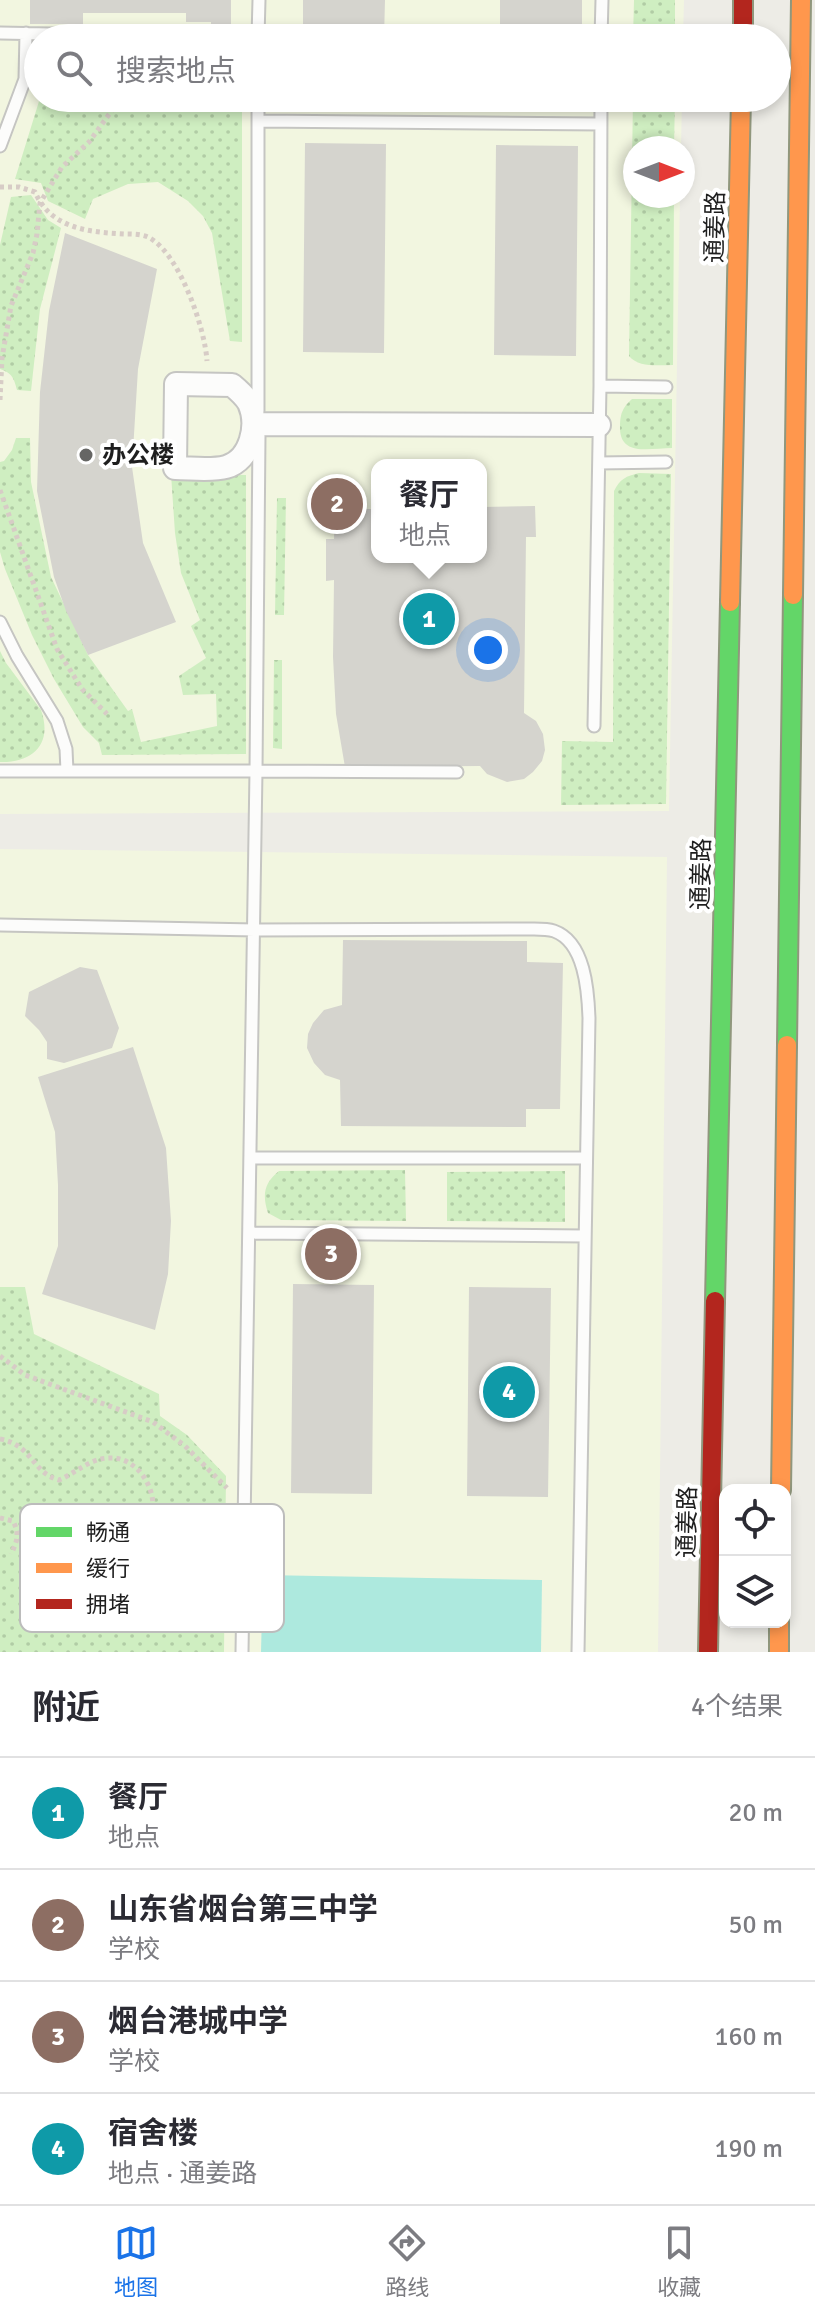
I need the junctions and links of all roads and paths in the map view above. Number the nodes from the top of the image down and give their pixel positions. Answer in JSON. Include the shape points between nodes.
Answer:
{"nodes":[{"id":1,"x":259,"y":0,"type":"edge"},
{"id":2,"x":602,"y":0,"type":"edge"},
{"id":3,"x":743,"y":0,"type":"edge"},
{"id":4,"x":801,"y":0,"type":"edge"},
{"id":5,"x":258,"y":24,"type":"edge"},
{"id":6,"x":601,"y":24,"type":"edge"},
{"id":7,"x":743,"y":24,"type":"edge"},
{"id":8,"x":0,"y":33,"type":"edge"},
{"id":9,"x":24,"y":33,"type":"edge"},
{"id":10,"x":24,"y":82,"type":"edge"},
{"id":11,"x":111,"y":112,"type":"edge"},
{"id":12,"x":258,"y":112,"type":"edge"},
{"id":13,"x":601,"y":112,"type":"edge"},
{"id":14,"x":741,"y":112,"type":"edge"},
{"id":15,"x":258,"y":121,"type":"junction"},
{"id":16,"x":601,"y":124,"type":"junction"},
{"id":17,"x":0,"y":146,"type":"edge"},
{"id":18,"x":0,"y":187,"type":"edge"},
{"id":19,"x":40,"y":203,"type":"junction"},
{"id":20,"x":208,"y":369,"type":"dead end"},
{"id":21,"x":600,"y":386,"type":"junction"},
{"id":22,"x":666,"y":387,"type":"dead end"},
{"id":23,"x":0,"y":400,"type":"edge"},
{"id":24,"x":599,"y":425,"type":"junction"},
{"id":25,"x":256,"y":426,"type":"junction"},
{"id":26,"x":666,"y":462,"type":"dead end"},
{"id":27,"x":599,"y":463,"type":"junction"},
{"id":28,"x":0,"y":490,"type":"edge"},
{"id":29,"x":0,"y":622,"type":"edge"},
{"id":30,"x":107,"y":714,"type":"dead end"},
{"id":31,"x":594,"y":726,"type":"dead end"},
{"id":32,"x":0,"y":771,"type":"edge"},
{"id":33,"x":67,"y":771,"type":"junction"},
{"id":34,"x":256,"y":771,"type":"junction"},
{"id":35,"x":457,"y":772,"type":"dead end"},
{"id":36,"x":0,"y":925,"type":"edge"},
{"id":37,"x":255,"y":930,"type":"junction"},
{"id":38,"x":251,"y":1158,"type":"junction"},
{"id":39,"x":586,"y":1158,"type":"junction"},
{"id":40,"x":249,"y":1233,"type":"junction"},
{"id":41,"x":585,"y":1236,"type":"junction"},
{"id":42,"x":0,"y":1356,"type":"edge"},
{"id":43,"x":0,"y":1439,"type":"edge"},
{"id":44,"x":781,"y":1484,"type":"edge"},
{"id":45,"x":152,"y":1504,"type":"edge"},
{"id":46,"x":245,"y":1504,"type":"joint"},
{"id":47,"x":0,"y":1518,"type":"edge"},
{"id":48,"x":11,"y":1554,"type":"dead end"},
{"id":49,"x":779,"y":1628,"type":"edge"},
{"id":50,"x":242,"y":1632,"type":"edge"},
{"id":51,"x":242,"y":1652,"type":"edge"},
{"id":52,"x":578,"y":1652,"type":"edge"},
{"id":53,"x":708,"y":1652,"type":"edge"},
{"id":54,"x":779,"y":1652,"type":"edge"}],
"edges":[{"from":1,"to":5,"type":"lane"},
{"from":2,"to":6,"type":"lane"},
{"from":3,"to":7,"type":"street"},
{"from":4,"to":44,"type":"street"},
{"from":8,"to":9,"type":"lane"},
{"from":10,"to":17,"type":"lane"},
{"from":11,"to":19,"type":"path","via":[[62,167]]},
{"from":12,"to":15,"type":"lane"},
{"from":13,"to":16,"type":"lane"},
{"from":14,"to":53,"type":"street","name":"通姜路"},
{"from":15,"to":16,"type":"lane"},
{"from":15,"to":25,"type":"lane"},
{"from":16,"to":21,"type":"lane"},
{"from":18,"to":19,"type":"path","via":[[35,192]]},
{"from":19,"to":20,"type":"path","via":[[83,231],[145,235],[161,246],[186,284],[206,343]]},
{"from":19,"to":23,"type":"path","via":[[33,253],[11,306]]},
{"from":21,"to":22,"type":"lane"},
{"from":21,"to":24,"type":"lane"},
{"from":24,"to":25,"type":"street"},
{"from":24,"to":27,"type":"lane"},
{"from":25,"to":25,"type":"street","via":[[245,453],[234,463],[224,468],[175,468],[176,384],[232,385],[248,401]]},
{"from":25,"to":34,"type":"lane"},
{"from":26,"to":27,"type":"lane"},
{"from":27,"to":31,"type":"lane"},
{"from":28,"to":30,"type":"path","via":[[57,649],[82,689]]},
{"from":29,"to":33,"type":"lane","via":[[57,721]]},
{"from":32,"to":33,"type":"lane"},
{"from":33,"to":34,"type":"lane"},
{"from":34,"to":35,"type":"lane"},
{"from":34,"to":37,"type":"lane"},
{"from":36,"to":37,"type":"lane"},
{"from":37,"to":38,"type":"lane"},
{"from":37,"to":39,"type":"lane","via":[[534,929],[566,938],[582,968],[588,1003]]},
{"from":38,"to":39,"type":"lane"},
{"from":38,"to":40,"type":"lane"},
{"from":39,"to":41,"type":"lane"},
{"from":40,"to":41,"type":"lane"},
{"from":40,"to":46,"type":"lane"},
{"from":41,"to":52,"type":"lane"},
{"from":42,"to":46,"type":"path","via":[[25,1375],[153,1422]]},
{"from":43,"to":45,"type":"path","via":[[23,1447],[44,1474],[59,1480],[108,1457],[128,1460],[147,1481]]},
{"from":47,"to":48,"type":"path","via":[[13,1521],[18,1529]]},
{"from":49,"to":54,"type":"street"},
{"from":50,"to":51,"type":"lane"}]}
